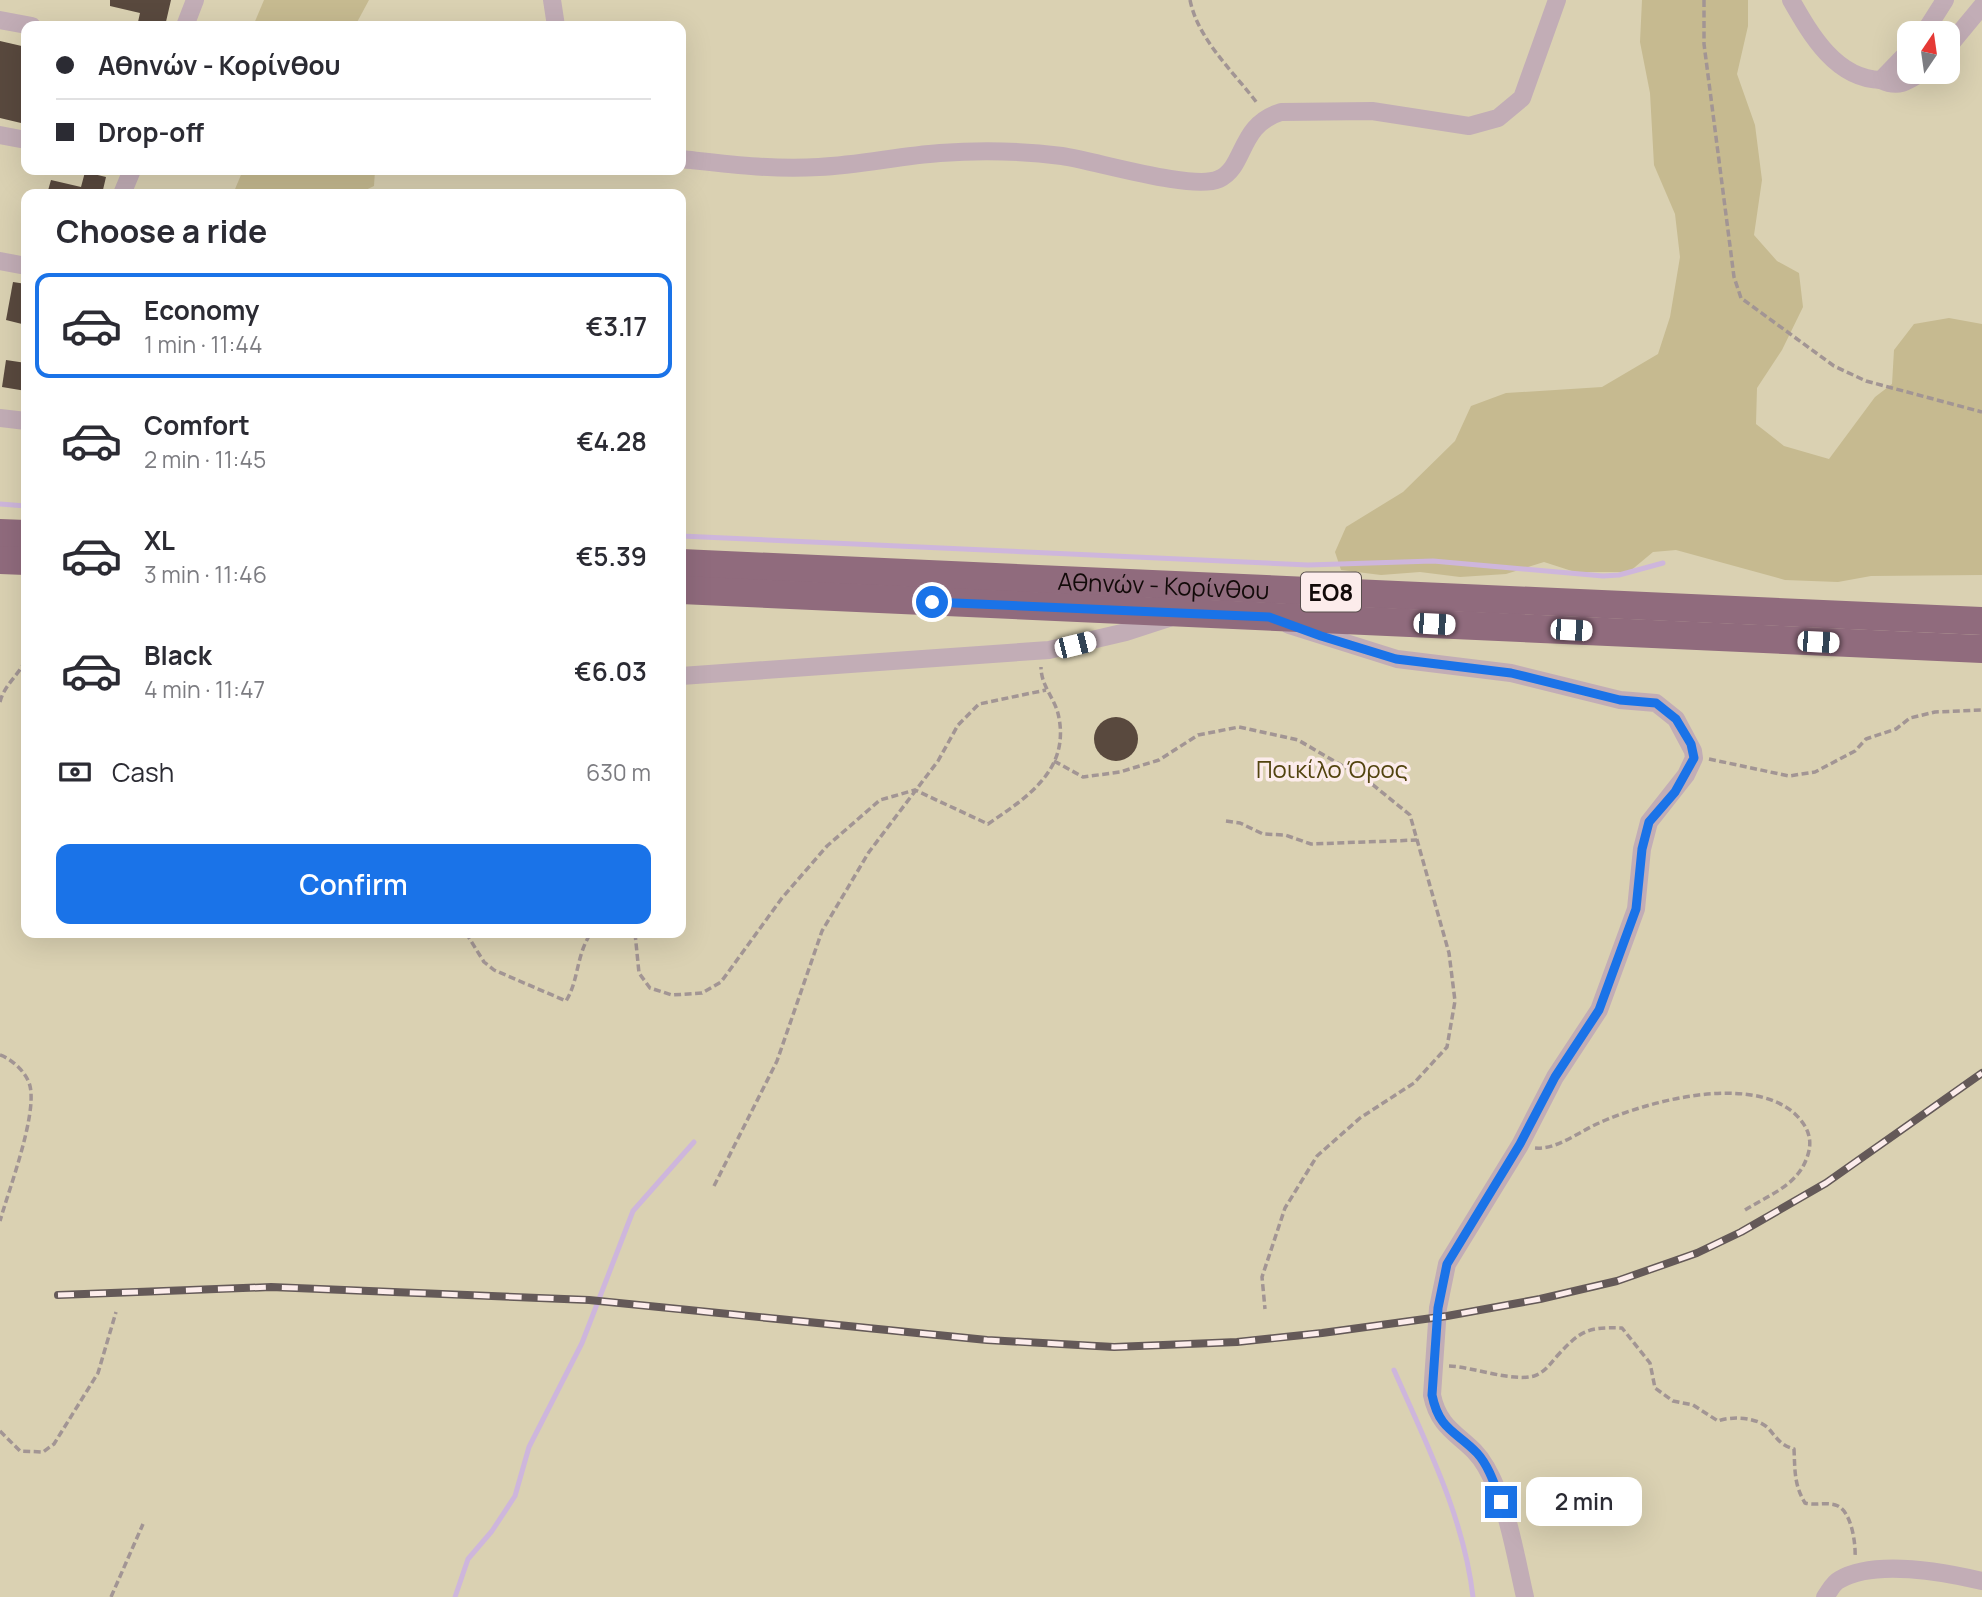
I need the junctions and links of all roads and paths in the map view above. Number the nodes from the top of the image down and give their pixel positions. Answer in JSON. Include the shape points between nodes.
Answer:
{"nodes":[{"id":1,"x":195,"y":0,"type":"edge"},
{"id":2,"x":552,"y":0,"type":"edge"},
{"id":3,"x":1190,"y":0,"type":"edge"},
{"id":4,"x":1557,"y":0,"type":"edge"},
{"id":5,"x":1704,"y":0,"type":"edge"},
{"id":6,"x":1791,"y":0,"type":"edge"},
{"id":7,"x":1945,"y":0,"type":"edge"},
{"id":8,"x":1982,"y":6,"type":"edge"},
{"id":9,"x":0,"y":20,"type":"edge"},
{"id":10,"x":187,"y":21,"type":"edge"},
{"id":11,"x":555,"y":21,"type":"edge"},
{"id":12,"x":1932,"y":21,"type":"edge"},
{"id":13,"x":21,"y":24,"type":"edge"},
{"id":14,"x":1960,"y":33,"type":"edge"},
{"id":15,"x":1897,"y":63,"type":"edge"},
{"id":16,"x":1881,"y":80,"type":"junction"},
{"id":17,"x":1898,"y":84,"type":"edge"},
{"id":18,"x":1267,"y":116,"type":"junction"},
{"id":19,"x":0,"y":135,"type":"edge"},
{"id":20,"x":21,"y":139,"type":"edge"},
{"id":21,"x":686,"y":160,"type":"edge"},
{"id":22,"x":0,"y":261,"type":"edge"},
{"id":23,"x":21,"y":265,"type":"edge"},
{"id":24,"x":1982,"y":412,"type":"edge"},
{"id":25,"x":0,"y":418,"type":"edge"},
{"id":26,"x":21,"y":420,"type":"edge"},
{"id":27,"x":0,"y":533,"type":"edge"},
{"id":28,"x":21,"y":534,"type":"edge"},
{"id":29,"x":0,"y":560,"type":"edge"},
{"id":30,"x":21,"y":561,"type":"edge"},
{"id":31,"x":686,"y":563,"type":"edge"},
{"id":32,"x":686,"y":590,"type":"edge"},
{"id":33,"x":1182,"y":613,"type":"junction"},
{"id":34,"x":1269,"y":617,"type":"junction"},
{"id":35,"x":1982,"y":621,"type":"edge"},
{"id":36,"x":1982,"y":649,"type":"edge"},
{"id":37,"x":1041,"y":651,"type":"junction"},
{"id":38,"x":21,"y":669,"type":"edge"},
{"id":39,"x":686,"y":676,"type":"edge"},
{"id":40,"x":1046,"y":690,"type":"junction"},
{"id":41,"x":0,"y":702,"type":"edge"},
{"id":42,"x":1982,"y":710,"type":"edge"},
{"id":43,"x":1694,"y":758,"type":"junction"},
{"id":44,"x":1054,"y":761,"type":"junction"},
{"id":45,"x":915,"y":790,"type":"junction"},
{"id":46,"x":1226,"y":821,"type":"dead end"},
{"id":47,"x":1417,"y":840,"type":"junction"},
{"id":48,"x":469,"y":938,"type":"edge"},
{"id":49,"x":589,"y":938,"type":"edge"},
{"id":50,"x":635,"y":938,"type":"edge"},
{"id":51,"x":0,"y":1055,"type":"edge"},
{"id":52,"x":1520,"y":1144,"type":"junction"},
{"id":53,"x":714,"y":1186,"type":"dead end"},
{"id":54,"x":1745,"y":1210,"type":"dead end"},
{"id":55,"x":0,"y":1220,"type":"edge"},
{"id":56,"x":1265,"y":1309,"type":"dead end"},
{"id":57,"x":116,"y":1312,"type":"dead end"},
{"id":58,"x":1434,"y":1365,"type":"junction"},
{"id":59,"x":0,"y":1431,"type":"edge"},
{"id":60,"x":143,"y":1524,"type":"dead end"},
{"id":61,"x":1858,"y":1573,"type":"junction"},
{"id":62,"x":1982,"y":1581,"type":"edge"},
{"id":63,"x":111,"y":1597,"type":"edge"},
{"id":64,"x":1525,"y":1597,"type":"edge"},
{"id":65,"x":1825,"y":1597,"type":"edge"}],
"edges":[{"from":1,"to":10,"type":"street"},
{"from":2,"to":11,"type":"street"},
{"from":3,"to":18,"type":"path","via":[[1193,13],[1227,68]]},
{"from":4,"to":18,"type":"street","via":[[1522,98],[1498,118],[1469,126],[1347,110],[1297,110]]},
{"from":5,"to":24,"type":"path","via":[[1704,44],[1734,277],[1741,298],[1834,366],[1866,381]]},
{"from":6,"to":16,"type":"street","via":[[1817,40],[1842,67],[1854,76]]},
{"from":7,"to":12,"type":"street"},
{"from":8,"to":14,"type":"street"},
{"from":9,"to":13,"type":"street"},
{"from":15,"to":16,"type":"street"},
{"from":16,"to":17,"type":"street"},
{"from":18,"to":21,"type":"street","via":[[1251,131],[1226,174],[1209,181],[1179,181],[1112,164],[1035,153],[940,153],[815,168]]},
{"from":19,"to":20,"type":"street"},
{"from":22,"to":23,"type":"street"},
{"from":25,"to":26,"type":"street"},
{"from":27,"to":28,"type":"highway"},
{"from":29,"to":30,"type":"highway"},
{"from":31,"to":35,"type":"highway","name":"Αθηνών - Κορίνθου","number":"ΕΟ8"},
{"from":32,"to":33,"type":"highway","name":"Αθηνών - Κορίνθου","number":"ΕΟ8"},
{"from":33,"to":34,"type":"highway","name":"Αθηνών - Κορίνθου","number":"ΕΟ8"},
{"from":33,"to":37,"type":"street","via":[[1126,632]]},
{"from":34,"to":36,"type":"highway","name":"Αθηνών - Κορίνθου","number":"ΕΟ8"},
{"from":34,"to":43,"type":"street","via":[[1396,659],[1511,673],[1609,698],[1656,703],[1676,719]]},
{"from":37,"to":39,"type":"street"},
{"from":37,"to":40,"type":"path","via":[[1041,681]]},
{"from":38,"to":41,"type":"path"},
{"from":40,"to":44,"type":"path","via":[[1059,717],[1060,748]]},
{"from":40,"to":45,"type":"path","via":[[979,704],[958,725]]},
{"from":42,"to":43,"type":"path","via":[[1909,718],[1815,772],[1789,776]]},
{"from":43,"to":52,"type":"street","via":[[1675,792],[1649,822],[1636,909],[1602,1003]]},
{"from":44,"to":45,"type":"path","via":[[1046,780],[988,824]]},
{"from":44,"to":47,"type":"path","via":[[1083,777],[1120,772],[1159,760],[1198,735],[1239,727],[1298,740],[1367,780],[1410,815]]},
{"from":45,"to":50,"type":"path","via":[[880,800],[827,846],[782,898],[721,982],[702,993],[673,995],[650,988],[639,973]]},
{"from":45,"to":53,"type":"path","via":[[869,852],[822,930],[777,1061]]},
{"from":46,"to":47,"type":"path","via":[[1311,844]]},
{"from":47,"to":56,"type":"path","via":[[1450,953],[1455,1001],[1447,1046],[1414,1083],[1360,1118],[1317,1156],[1285,1208],[1262,1277]]},
{"from":48,"to":49,"type":"path","via":[[494,970],[566,1001]]},
{"from":51,"to":55,"type":"path","via":[[10,1058],[30,1084],[19,1157]]},
{"from":52,"to":54,"type":"path","via":[[1540,1149],[1554,1146],[1616,1115],[1683,1099],[1732,1093],[1773,1100],[1804,1122],[1810,1149],[1791,1182]]},
{"from":52,"to":58,"type":"street","via":[[1447,1264]]},
{"from":57,"to":59,"type":"path","via":[[99,1373],[54,1444],[43,1452],[20,1451]]},
{"from":58,"to":61,"type":"path","via":[[1531,1377],[1550,1366],[1580,1332],[1622,1328],[1650,1363],[1662,1394],[1693,1405],[1718,1421],[1731,1416],[1766,1425],[1782,1446],[1794,1449],[1796,1487],[1805,1503],[1830,1504],[1843,1510],[1856,1538]]},
{"from":58,"to":64,"type":"street","via":[[1435,1409],[1446,1428],[1478,1454],[1491,1476]]},
{"from":60,"to":63,"type":"path"},
{"from":61,"to":62,"type":"street","via":[[1902,1569]]},
{"from":61,"to":65,"type":"street","via":[[1837,1580]]}]}
